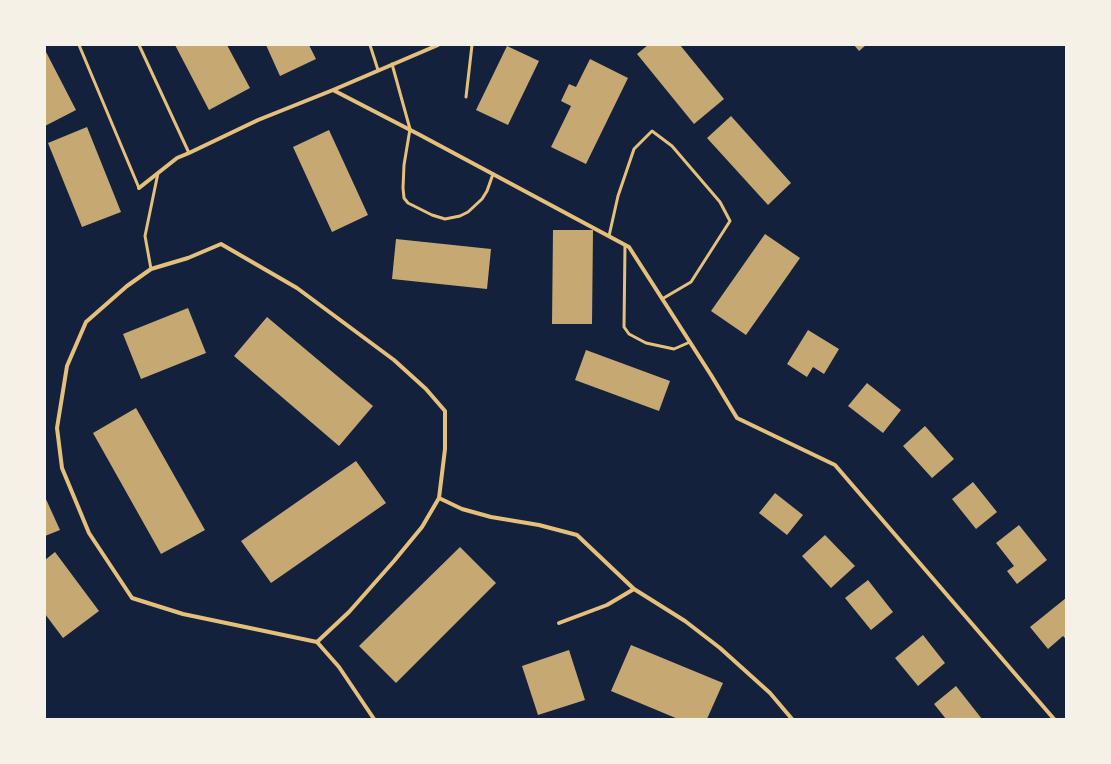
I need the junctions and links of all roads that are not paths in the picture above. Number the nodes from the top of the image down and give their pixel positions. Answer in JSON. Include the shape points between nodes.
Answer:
{"nodes":[{"id":1,"x":79,"y":45,"type":"edge"},
{"id":2,"x":139,"y":45,"type":"edge"},
{"id":3,"x":370,"y":45,"type":"edge"},
{"id":4,"x":438,"y":45,"type":"edge"},
{"id":5,"x":472,"y":45,"type":"edge"},
{"id":6,"x":392,"y":64,"type":"junction"},
{"id":7,"x":378,"y":70,"type":"junction"},
{"id":8,"x":333,"y":90,"type":"junction"},
{"id":9,"x":466,"y":96,"type":"dead end"},
{"id":10,"x":410,"y":129,"type":"junction"},
{"id":11,"x":189,"y":153,"type":"junction"},
{"id":12,"x":158,"y":173,"type":"junction"},
{"id":13,"x":493,"y":174,"type":"junction"},
{"id":14,"x":139,"y":188,"type":"joint"},
{"id":15,"x":609,"y":236,"type":"junction"},
{"id":16,"x":625,"y":245,"type":"junction"},
{"id":17,"x":151,"y":269,"type":"junction"},
{"id":18,"x":662,"y":299,"type":"junction"},
{"id":19,"x":690,"y":342,"type":"junction"},
{"id":20,"x":439,"y":498,"type":"junction"},
{"id":21,"x":634,"y":589,"type":"junction"},
{"id":22,"x":559,"y":623,"type":"dead end"},
{"id":23,"x":317,"y":642,"type":"junction"},
{"id":24,"x":374,"y":719,"type":"edge"},
{"id":25,"x":792,"y":719,"type":"edge"},
{"id":26,"x":1054,"y":719,"type":"edge"}],
"edges":[{"from":1,"to":14,"type":"lane"},
{"from":2,"to":11,"type":"lane"},
{"from":3,"to":7,"type":"lane"},
{"from":4,"to":6,"type":"street"},
{"from":5,"to":9,"type":"lane"},
{"from":6,"to":7,"type":"street"},
{"from":6,"to":10,"type":"lane"},
{"from":7,"to":8,"type":"street"},
{"from":8,"to":10,"type":"street"},
{"from":8,"to":11,"type":"street","via":[[258,120]]},
{"from":10,"to":13,"type":"street"},
{"from":10,"to":13,"type":"lane","via":[[403,188],[404,198],[415,207],[445,219],[460,216],[482,199]]},
{"from":11,"to":12,"type":"street"},
{"from":12,"to":14,"type":"street"},
{"from":12,"to":17,"type":"lane","via":[[145,236]]},
{"from":13,"to":15,"type":"street"},
{"from":15,"to":16,"type":"street"},
{"from":15,"to":18,"type":"lane","via":[[618,196],[634,149],[652,131],[672,146],[720,202],[730,221],[692,282]]},
{"from":16,"to":18,"type":"street","via":[[629,247]]},
{"from":16,"to":19,"type":"lane","via":[[624,326],[629,334],[646,343],[674,349]]},
{"from":17,"to":20,"type":"street","via":[[188,258],[221,244],[297,288],[394,360],[426,389],[445,412],[445,449]]},
{"from":17,"to":23,"type":"street","via":[[86,322],[67,366],[57,428],[62,468],[89,533],[132,598],[182,614]]},
{"from":18,"to":19,"type":"street"},
{"from":19,"to":26,"type":"street","via":[[737,418],[835,465]]},
{"from":20,"to":21,"type":"street","via":[[469,511],[577,535]]},
{"from":20,"to":23,"type":"street","via":[[422,527],[394,561],[349,612]]},
{"from":21,"to":22,"type":"street","via":[[607,605]]},
{"from":21,"to":25,"type":"street","via":[[685,621],[720,648],[770,693]]},
{"from":23,"to":24,"type":"street","via":[[339,668]]}]}
